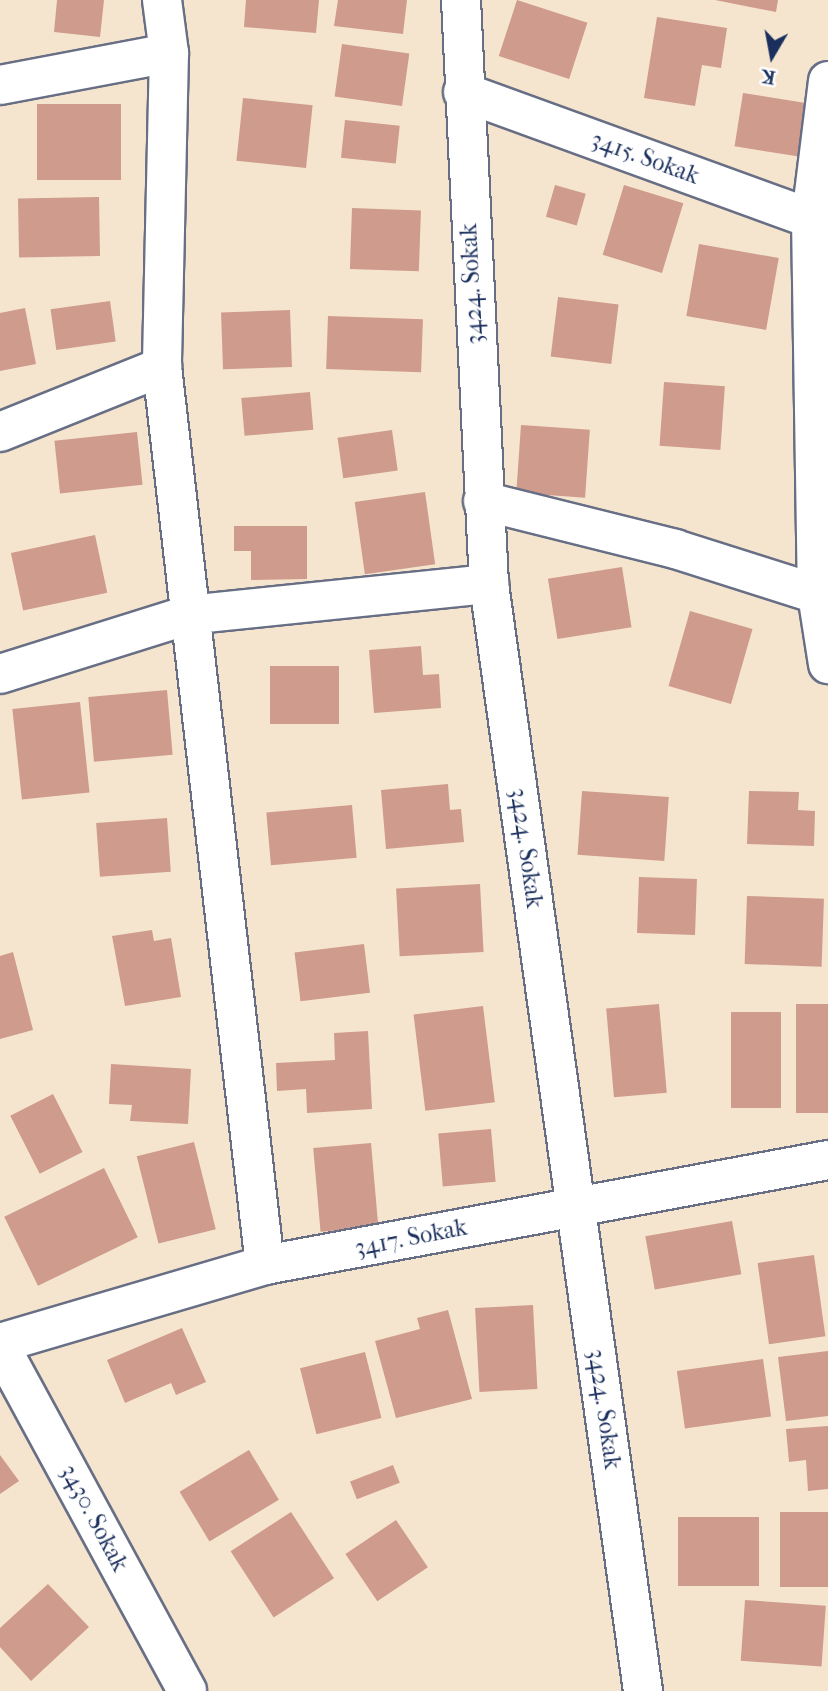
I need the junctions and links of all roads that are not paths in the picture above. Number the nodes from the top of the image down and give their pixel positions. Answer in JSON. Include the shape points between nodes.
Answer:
{"nodes":[{"id":1,"x":162,"y":0,"type":"edge"},
{"id":2,"x":461,"y":0,"type":"edge"},
{"id":3,"x":170,"y":53,"type":"junction"},
{"id":4,"x":828,"y":81,"type":"edge"},
{"id":5,"x":0,"y":85,"type":"edge"},
{"id":6,"x":463,"y":92,"type":"junction"},
{"id":7,"x":819,"y":222,"type":"edge"},
{"id":8,"x":162,"y":367,"type":"junction"},
{"id":9,"x":0,"y":432,"type":"edge"},
{"id":10,"x":483,"y":501,"type":"junction"},
{"id":11,"x":489,"y":584,"type":"junction"},
{"id":12,"x":817,"y":594,"type":"junction"},
{"id":13,"x":188,"y":615,"type":"junction"},
{"id":14,"x":828,"y":664,"type":"edge"},
{"id":15,"x":0,"y":674,"type":"edge"},
{"id":16,"x":828,"y":1160,"type":"edge"},
{"id":17,"x":577,"y":1207,"type":"junction"},
{"id":18,"x":265,"y":1265,"type":"junction"},
{"id":19,"x":0,"y":1344,"type":"edge"},
{"id":20,"x":187,"y":1691,"type":"edge"},
{"id":21,"x":643,"y":1691,"type":"edge"}],
"edges":[{"from":1,"to":3,"type":"street"},
{"from":2,"to":6,"type":"street","name":"3424. Sokak"},
{"from":3,"to":5,"type":"street"},
{"from":3,"to":8,"type":"street"},
{"from":4,"to":7,"type":"street"},
{"from":6,"to":7,"type":"street","name":"3415. Sokak"},
{"from":6,"to":10,"type":"street","name":"3424. Sokak"},
{"from":7,"to":12,"type":"street"},
{"from":8,"to":9,"type":"street"},
{"from":8,"to":13,"type":"street"},
{"from":10,"to":11,"type":"street","name":"3424. Sokak"},
{"from":10,"to":12,"type":"street","via":[[675,549]]},
{"from":11,"to":13,"type":"street"},
{"from":11,"to":17,"type":"street","name":"3424. Sokak"},
{"from":12,"to":14,"type":"street"},
{"from":13,"to":15,"type":"street"},
{"from":13,"to":18,"type":"street"},
{"from":16,"to":17,"type":"street","name":"3417. Sokak"},
{"from":17,"to":18,"type":"street","name":"3417. Sokak"},
{"from":17,"to":21,"type":"street","name":"3424. Sokak"},
{"from":18,"to":19,"type":"street","name":"3417. Sokak"},
{"from":19,"to":20,"type":"street","name":"3430. Sokak"}]}
